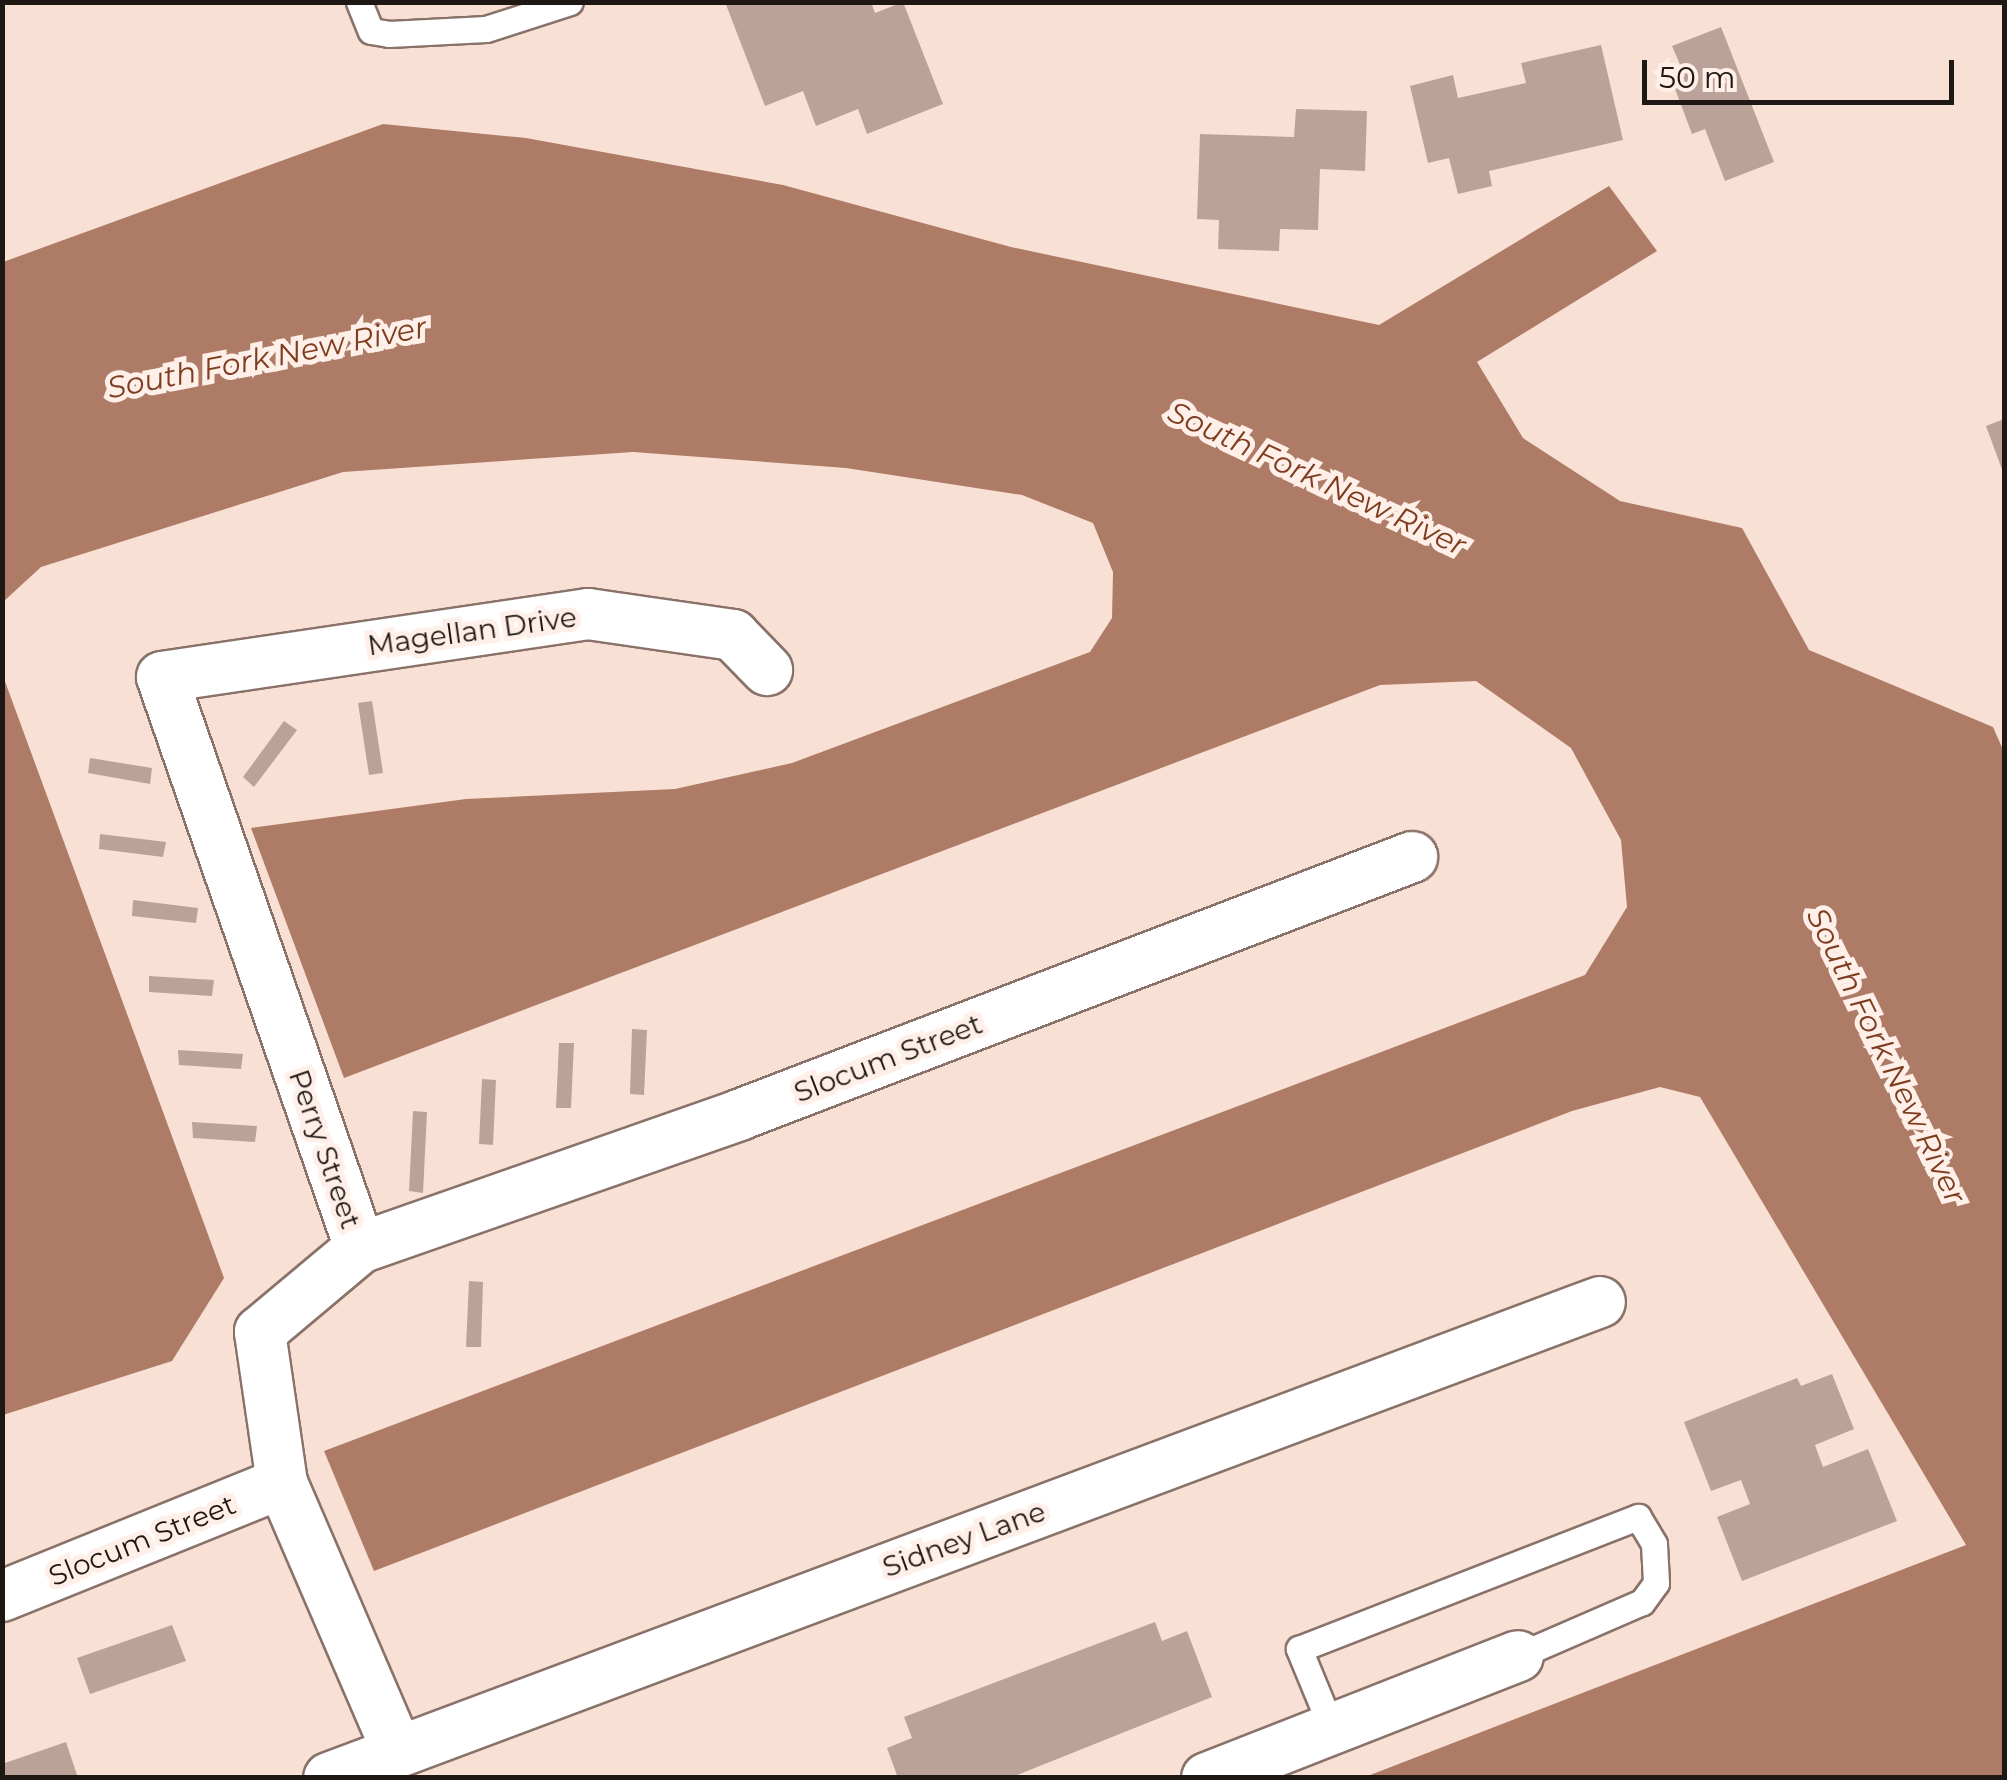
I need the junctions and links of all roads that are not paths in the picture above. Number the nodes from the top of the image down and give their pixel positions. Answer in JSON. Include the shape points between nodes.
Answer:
{"nodes":[{"id":1,"x":359,"y":2,"type":"edge"},
{"id":2,"x":570,"y":2,"type":"edge"},
{"id":3,"x":768,"y":670,"type":"dead end"},
{"id":4,"x":162,"y":678,"type":"joint"},
{"id":5,"x":1412,"y":857,"type":"dead end"},
{"id":6,"x":360,"y":1248,"type":"junction"},
{"id":7,"x":1600,"y":1302,"type":"dead end"},
{"id":8,"x":282,"y":1483,"type":"junction"},
{"id":9,"x":2,"y":1596,"type":"edge"},
{"id":10,"x":1518,"y":1656,"type":"joint"},
{"id":11,"x":1332,"y":1729,"type":"junction"},
{"id":12,"x":397,"y":1750,"type":"junction"},
{"id":13,"x":329,"y":1778,"type":"edge"},
{"id":14,"x":1207,"y":1778,"type":"edge"}],
"edges":[{"from":1,"to":2,"type":"lane","via":[[371,30],[389,34],[486,29]]},
{"from":3,"to":4,"type":"street","name":"Magellan Drive","via":[[733,635],[588,614]]},
{"from":4,"to":6,"type":"street","name":"Perry Street"},
{"from":5,"to":6,"type":"street","name":"Slocum Street","via":[[739,1115]]},
{"from":6,"to":8,"type":"street","name":"Perry Street","via":[[260,1332]]},
{"from":7,"to":12,"type":"street","name":"Sidney Lane"},
{"from":8,"to":9,"type":"street","name":"Slocum Street"},
{"from":8,"to":12,"type":"street","name":"Perry Street"},
{"from":10,"to":11,"type":"street"},
{"from":10,"to":11,"type":"lane","via":[[1642,1602],[1656,1583],[1638,1517],[1298,1650]]},
{"from":11,"to":14,"type":"street"},
{"from":12,"to":13,"type":"street","name":"Sidney Lane"}]}
